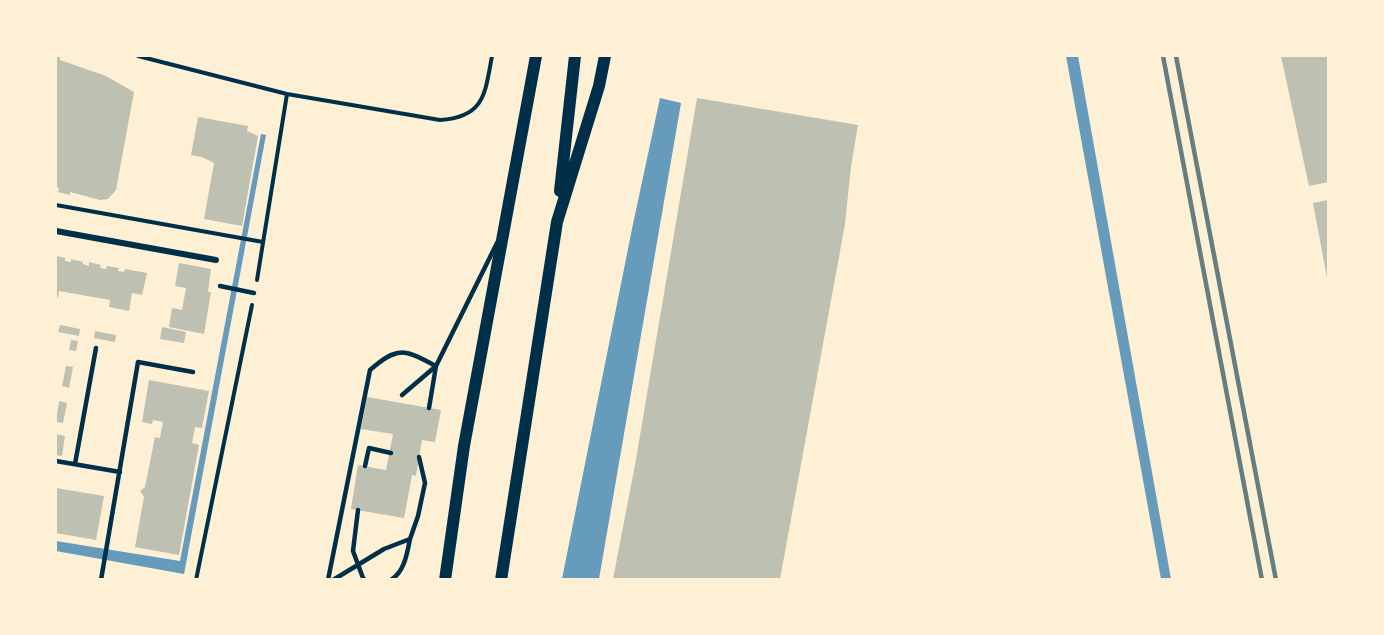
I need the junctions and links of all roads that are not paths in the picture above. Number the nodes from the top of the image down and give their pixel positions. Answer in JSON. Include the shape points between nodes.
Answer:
{"nodes":[{"id":1,"x":536,"y":56,"type":"edge"},
{"id":2,"x":575,"y":56,"type":"edge"},
{"id":3,"x":605,"y":56,"type":"edge"},
{"id":4,"x":557,"y":222,"type":"junction"},
{"id":5,"x":56,"y":231,"type":"edge"},
{"id":6,"x":502,"y":232,"type":"junction"},
{"id":7,"x":216,"y":260,"type":"dead end"},
{"id":8,"x":220,"y":286,"type":"dead end"},
{"id":9,"x":254,"y":293,"type":"road end"},
{"id":10,"x":96,"y":348,"type":"dead end"},
{"id":11,"x":436,"y":366,"type":"junction"},
{"id":12,"x":193,"y":372,"type":"dead end"},
{"id":13,"x":402,"y":395,"type":"dead end"},
{"id":14,"x":429,"y":408,"type":"dead end"},
{"id":15,"x":391,"y":453,"type":"dead end"},
{"id":16,"x":419,"y":457,"type":"dead end"},
{"id":17,"x":56,"y":461,"type":"edge"},
{"id":18,"x":75,"y":464,"type":"junction"},
{"id":19,"x":365,"y":466,"type":"dead end"},
{"id":20,"x":120,"y":472,"type":"junction"},
{"id":21,"x":358,"y":510,"type":"dead end"},
{"id":22,"x":410,"y":539,"type":"junction"},
{"id":23,"x":359,"y":562,"type":"junction"},
{"id":24,"x":101,"y":579,"type":"edge"},
{"id":25,"x":328,"y":579,"type":"edge"},
{"id":26,"x":333,"y":579,"type":"edge"},
{"id":27,"x":365,"y":579,"type":"edge"},
{"id":28,"x":391,"y":579,"type":"edge"},
{"id":29,"x":445,"y":579,"type":"edge"},
{"id":30,"x":501,"y":579,"type":"edge"}],
"edges":[{"from":1,"to":6,"type":"main road"},
{"from":2,"to":4,"type":"main road"},
{"from":3,"to":4,"type":"main road"},
{"from":4,"to":30,"type":"main road"},
{"from":5,"to":7,"type":"street"},
{"from":6,"to":11,"type":"lane"},
{"from":6,"to":29,"type":"main road"},
{"from":8,"to":9,"type":"lane"},
{"from":10,"to":18,"type":"lane"},
{"from":11,"to":13,"type":"lane"},
{"from":11,"to":14,"type":"lane"},
{"from":11,"to":25,"type":"lane","via":[[409,352],[387,356],[370,370]]},
{"from":12,"to":20,"type":"lane","via":[[138,362]]},
{"from":15,"to":19,"type":"lane","via":[[369,448]]},
{"from":16,"to":22,"type":"lane","via":[[425,483]]},
{"from":17,"to":18,"type":"lane"},
{"from":18,"to":20,"type":"lane"},
{"from":20,"to":24,"type":"lane"},
{"from":21,"to":23,"type":"lane","via":[[353,551]]},
{"from":22,"to":23,"type":"lane"},
{"from":22,"to":28,"type":"lane","via":[[399,573]]},
{"from":23,"to":26,"type":"lane"},
{"from":23,"to":27,"type":"lane"}]}
